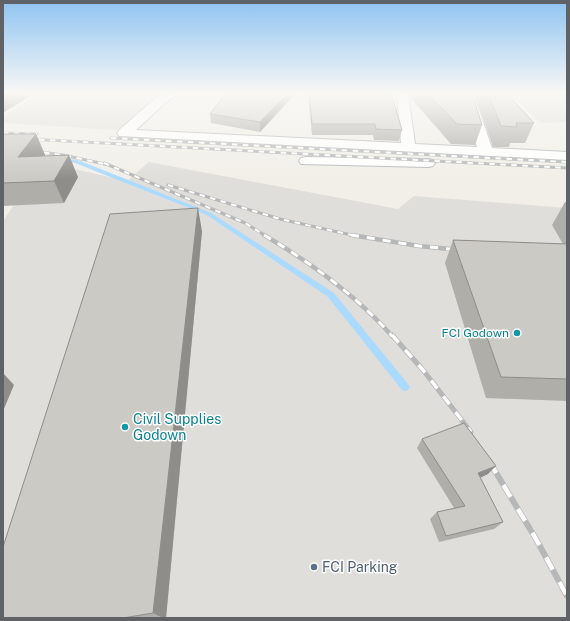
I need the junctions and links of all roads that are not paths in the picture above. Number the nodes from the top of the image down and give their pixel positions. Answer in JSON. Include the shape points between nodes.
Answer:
{"nodes":[{"id":1,"x":136,"y":122,"type":"edge"},
{"id":2,"x":406,"y":122,"type":"edge"},
{"id":3,"x":477,"y":122,"type":"edge"},
{"id":4,"x":408,"y":148,"type":"junction"},
{"id":5,"x":486,"y":152,"type":"junction"},
{"id":6,"x":567,"y":156,"type":"edge"},
{"id":7,"x":306,"y":161,"type":"dead end"},
{"id":8,"x":512,"y":167,"type":"dead end"}],
"edges":[{"from":1,"to":4,"type":"street","via":[[124,133]]},
{"from":2,"to":4,"type":"street"},
{"from":3,"to":5,"type":"street"},
{"from":4,"to":5,"type":"street"},
{"from":5,"to":6,"type":"street"},
{"from":7,"to":8,"type":"street"}]}
